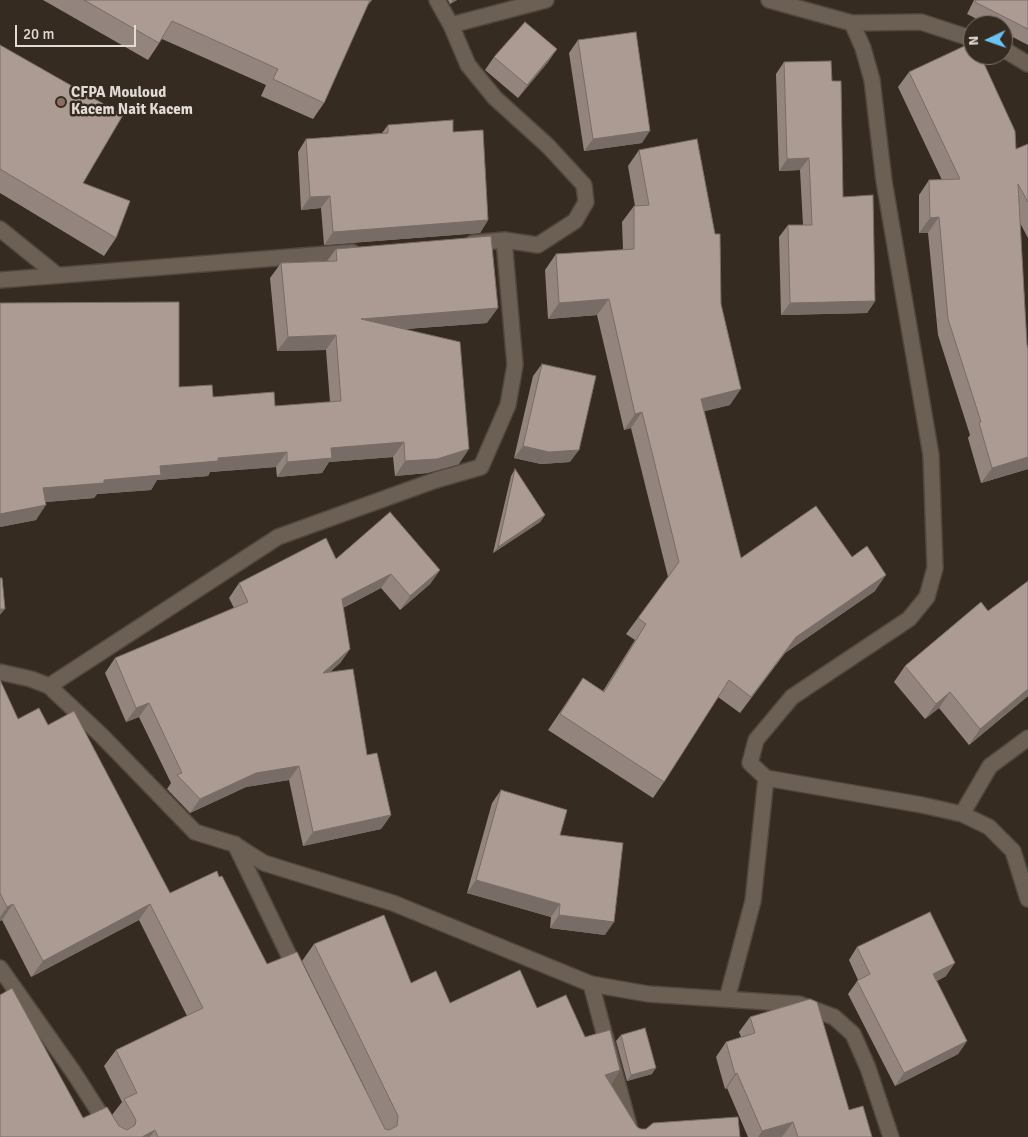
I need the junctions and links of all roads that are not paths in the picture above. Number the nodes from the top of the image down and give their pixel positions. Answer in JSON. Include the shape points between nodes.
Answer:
{"nodes":[{"id":1,"x":437,"y":0,"type":"edge"},
{"id":2,"x":546,"y":0,"type":"edge"},
{"id":3,"x":769,"y":0,"type":"edge"},
{"id":4,"x":852,"y":23,"type":"junction"},
{"id":5,"x":452,"y":25,"type":"junction"},
{"id":6,"x":963,"y":36,"type":"edge"},
{"id":7,"x":1013,"y":55,"type":"edge"},
{"id":8,"x":1028,"y":64,"type":"edge"},
{"id":9,"x":0,"y":228,"type":"edge"},
{"id":10,"x":504,"y":240,"type":"junction"},
{"id":11,"x":454,"y":244,"type":"edge"},
{"id":12,"x":365,"y":251,"type":"edge"},
{"id":13,"x":57,"y":275,"type":"junction"},
{"id":14,"x":0,"y":280,"type":"edge"},
{"id":15,"x":0,"y":672,"type":"edge"},
{"id":16,"x":49,"y":686,"type":"junction"},
{"id":17,"x":1028,"y":738,"type":"edge"},
{"id":18,"x":766,"y":778,"type":"junction"},
{"id":19,"x":962,"y":814,"type":"junction"},
{"id":20,"x":234,"y":844,"type":"junction"},
{"id":21,"x":1028,"y":899,"type":"edge"},
{"id":22,"x":0,"y":968,"type":"edge"},
{"id":23,"x":591,"y":984,"type":"junction"},
{"id":24,"x":304,"y":986,"type":"edge"},
{"id":25,"x":727,"y":1000,"type":"junction"},
{"id":26,"x":115,"y":1137,"type":"edge"},
{"id":27,"x":632,"y":1137,"type":"edge"},
{"id":28,"x":891,"y":1137,"type":"edge"}],
"edges":[{"from":1,"to":5,"type":"street"},
{"from":2,"to":5,"type":"street"},
{"from":3,"to":4,"type":"street"},
{"from":4,"to":6,"type":"street","via":[[921,22]]},
{"from":4,"to":18,"type":"street","via":[[872,80],[884,180],[931,455],[936,568],[927,597],[909,619],[792,697],[756,740],[750,763]]},
{"from":5,"to":10,"type":"street","via":[[468,65],[495,98],[548,146],[584,185],[586,202],[575,221],[561,231],[538,245]]},
{"from":7,"to":8,"type":"street"},
{"from":9,"to":13,"type":"street"},
{"from":10,"to":11,"type":"street"},
{"from":10,"to":16,"type":"street","via":[[515,365],[508,405],[481,467],[278,537]]},
{"from":12,"to":13,"type":"street"},
{"from":13,"to":14,"type":"street"},
{"from":15,"to":16,"type":"street"},
{"from":16,"to":20,"type":"street","via":[[195,832]]},
{"from":17,"to":19,"type":"street","via":[[990,766]]},
{"from":18,"to":19,"type":"street"},
{"from":18,"to":25,"type":"street","via":[[753,901]]},
{"from":19,"to":21,"type":"street","via":[[989,827],[1013,851]]},
{"from":20,"to":23,"type":"street","via":[[264,863],[393,904]]},
{"from":20,"to":24,"type":"street"},
{"from":22,"to":26,"type":"street"},
{"from":23,"to":25,"type":"street","via":[[648,994]]},
{"from":23,"to":27,"type":"street"},
{"from":25,"to":28,"type":"street","via":[[799,1004],[834,1016],[853,1034]]}]}
